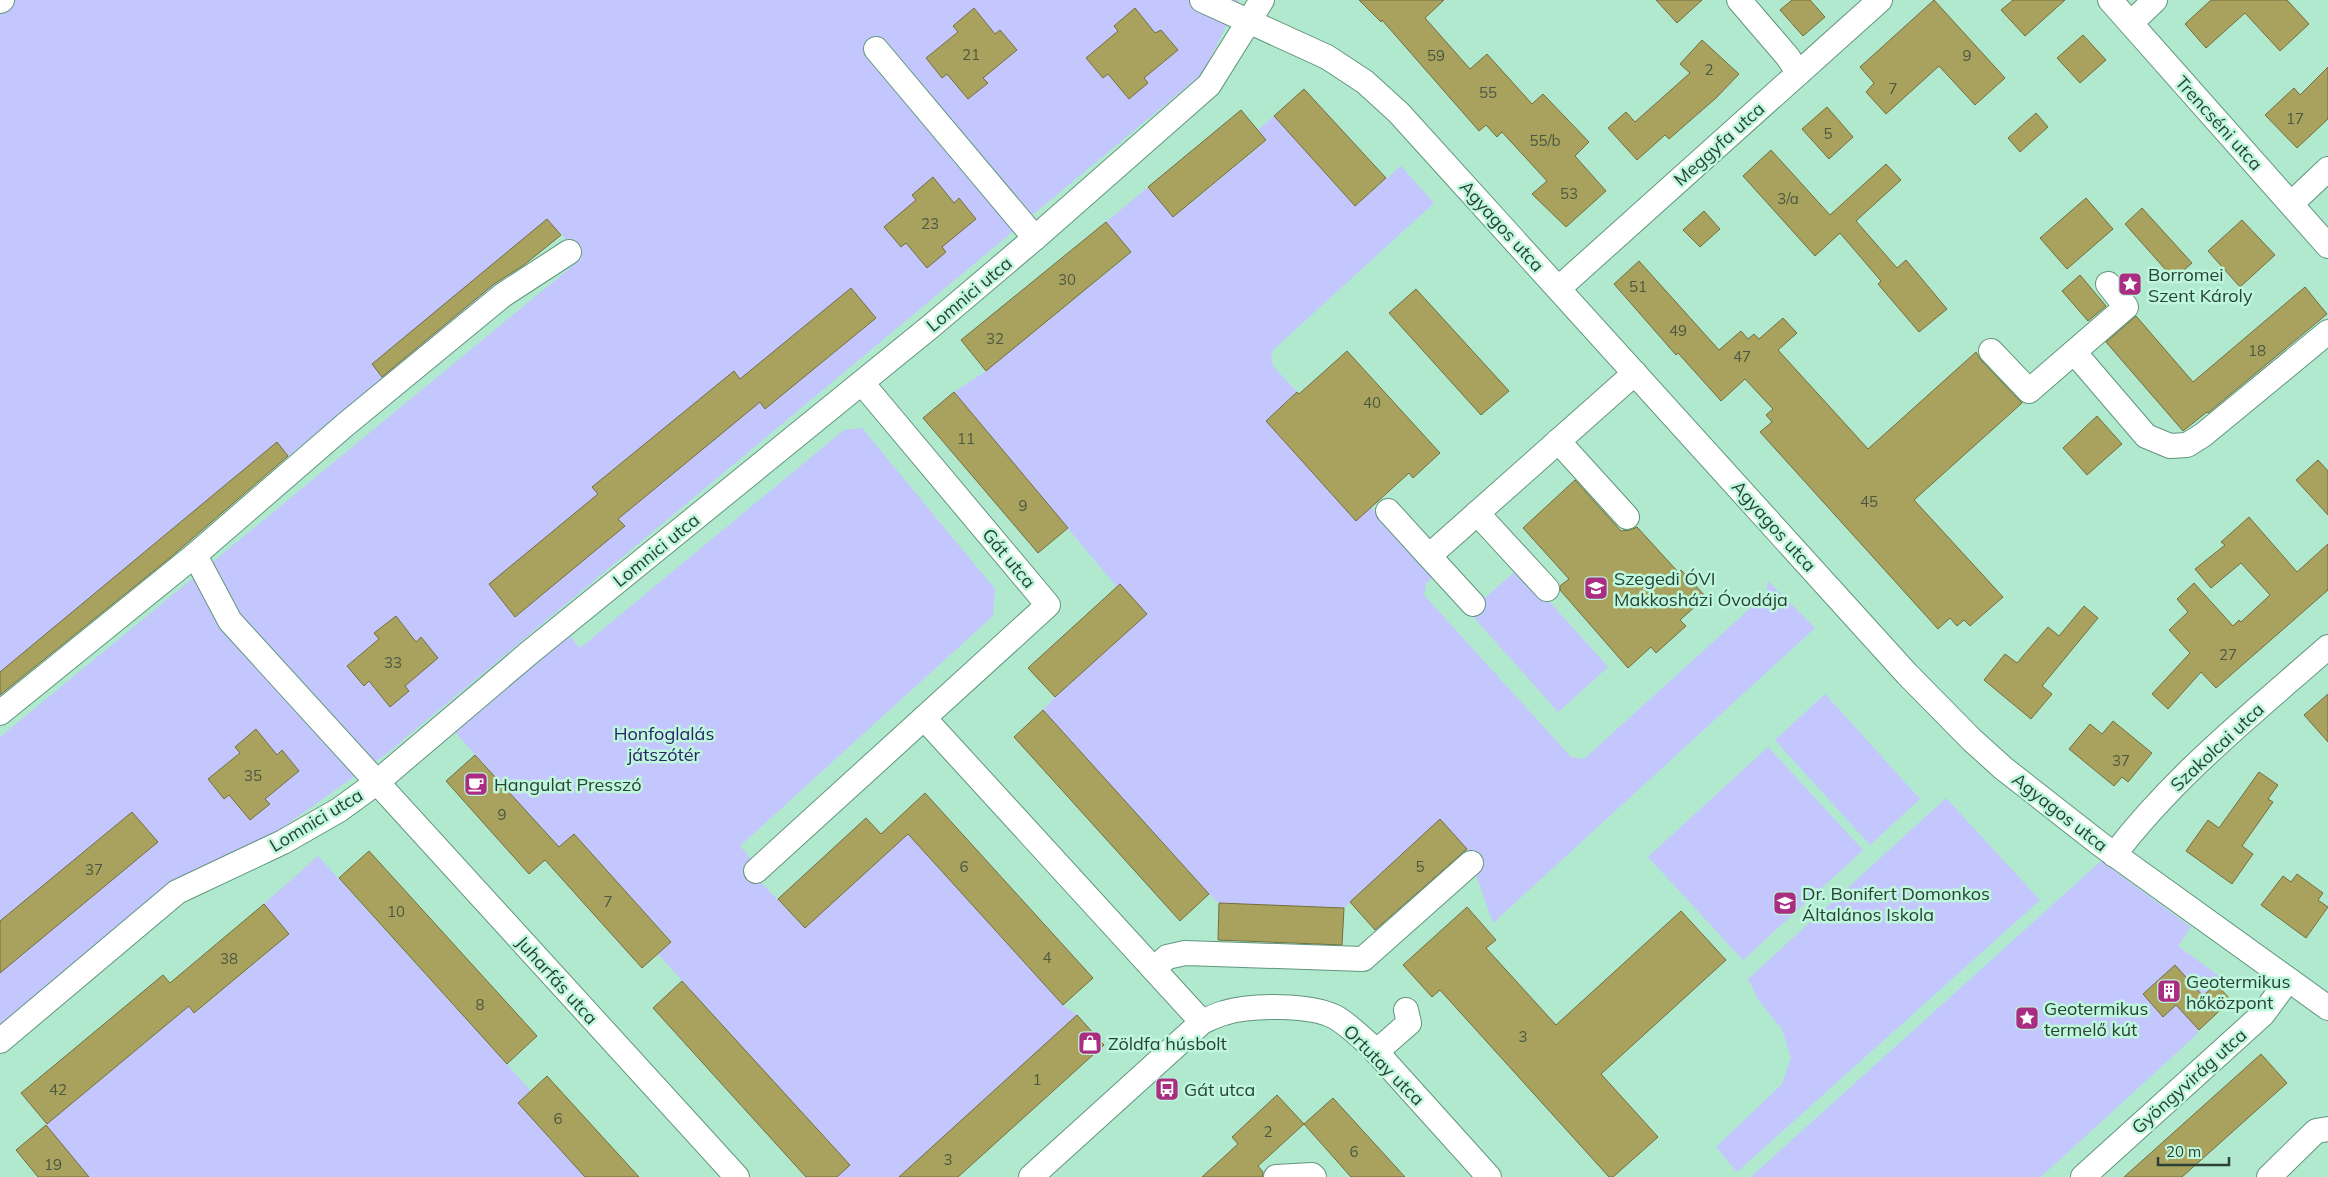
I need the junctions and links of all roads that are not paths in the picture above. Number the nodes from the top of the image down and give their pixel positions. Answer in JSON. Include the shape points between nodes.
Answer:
{"nodes":[{"id":1,"x":1202,"y":0,"type":"edge"},
{"id":2,"x":1262,"y":0,"type":"edge"},
{"id":3,"x":1739,"y":0,"type":"edge"},
{"id":4,"x":1880,"y":0,"type":"edge"},
{"id":5,"x":2110,"y":0,"type":"edge"},
{"id":6,"x":2155,"y":0,"type":"edge"},
{"id":7,"x":1247,"y":22,"type":"junction"},
{"id":8,"x":2131,"y":23,"type":"junction"},
{"id":9,"x":876,"y":48,"type":"dead end"},
{"id":10,"x":1798,"y":73,"type":"junction"},
{"id":11,"x":2328,"y":169,"type":"edge"},
{"id":12,"x":2291,"y":204,"type":"junction"},
{"id":13,"x":1035,"y":238,"type":"junction"},
{"id":14,"x":2328,"y":246,"type":"edge"},
{"id":15,"x":569,"y":252,"type":"dead end"},
{"id":16,"x":2108,"y":284,"type":"dead end"},
{"id":17,"x":1559,"y":288,"type":"junction"},
{"id":18,"x":2328,"y":332,"type":"edge"},
{"id":19,"x":1991,"y":351,"type":"dead end"},
{"id":20,"x":2074,"y":352,"type":"junction"},
{"id":21,"x":1635,"y":373,"type":"junction"},
{"id":22,"x":862,"y":383,"type":"junction"},
{"id":23,"x":1558,"y":441,"type":"junction"},
{"id":24,"x":1388,"y":511,"type":"dead end"},
{"id":25,"x":1477,"y":514,"type":"junction"},
{"id":26,"x":1627,"y":517,"type":"dead end"},
{"id":27,"x":195,"y":555,"type":"junction"},
{"id":28,"x":1429,"y":556,"type":"junction"},
{"id":29,"x":1547,"y":589,"type":"dead end"},
{"id":30,"x":1473,"y":604,"type":"dead end"},
{"id":31,"x":2328,"y":647,"type":"edge"},
{"id":32,"x":0,"y":713,"type":"edge"},
{"id":33,"x":924,"y":718,"type":"junction"},
{"id":34,"x":376,"y":783,"type":"junction"},
{"id":35,"x":2114,"y":855,"type":"junction"},
{"id":36,"x":1471,"y":863,"type":"dead end"},
{"id":37,"x":756,"y":871,"type":"dead end"},
{"id":38,"x":1154,"y":968,"type":"junction"},
{"id":39,"x":2288,"y":980,"type":"junction"},
{"id":40,"x":2328,"y":1008,"type":"edge"},
{"id":41,"x":1406,"y":1010,"type":"dead end"},
{"id":42,"x":1202,"y":1022,"type":"junction"},
{"id":43,"x":0,"y":1041,"type":"edge"},
{"id":44,"x":1376,"y":1052,"type":"junction"},
{"id":45,"x":2328,"y":1129,"type":"edge"},
{"id":46,"x":737,"y":1177,"type":"edge"},
{"id":47,"x":1032,"y":1177,"type":"edge"},
{"id":48,"x":1276,"y":1177,"type":"edge"},
{"id":49,"x":1314,"y":1177,"type":"edge"},
{"id":50,"x":1489,"y":1177,"type":"edge"},
{"id":51,"x":2083,"y":1177,"type":"edge"},
{"id":52,"x":2269,"y":1177,"type":"edge"}],
"edges":[{"from":1,"to":7,"type":"street","name":"Agyagos utca"},
{"from":2,"to":7,"type":"street","name":"Lomnici utca"},
{"from":3,"to":10,"type":"street"},
{"from":4,"to":10,"type":"street","name":"Meggyfa utca"},
{"from":5,"to":8,"type":"street","name":"Trencséni utca"},
{"from":6,"to":8,"type":"street"},
{"from":7,"to":13,"type":"street","name":"Lomnici utca","via":[[1209,85]]},
{"from":7,"to":17,"type":"street","name":"Agyagos utca","via":[[1327,57],[1366,82],[1399,112]]},
{"from":8,"to":12,"type":"street","name":"Trencséni utca"},
{"from":9,"to":13,"type":"street"},
{"from":10,"to":17,"type":"street","name":"Meggyfa utca"},
{"from":11,"to":12,"type":"street"},
{"from":12,"to":14,"type":"street","name":"Trencséni utca"},
{"from":13,"to":22,"type":"street","name":"Lomnici utca"},
{"from":15,"to":27,"type":"street","via":[[503,295]]},
{"from":16,"to":20,"type":"street","via":[[2126,307]]},
{"from":17,"to":21,"type":"street","name":"Agyagos utca"},
{"from":18,"to":20,"type":"street","via":[[2204,435],[2187,445],[2170,446],[2146,436]]},
{"from":19,"to":20,"type":"street","via":[[2029,391]]},
{"from":21,"to":23,"type":"street"},
{"from":21,"to":35,"type":"street","name":"Agyagos utca","via":[[1908,674],[1972,740]]},
{"from":22,"to":33,"type":"street","name":"Gát utca","via":[[1048,605]]},
{"from":22,"to":34,"type":"street","name":"Lomnici utca","via":[[529,653]]},
{"from":23,"to":25,"type":"street"},
{"from":23,"to":26,"type":"street"},
{"from":24,"to":28,"type":"street"},
{"from":25,"to":28,"type":"street"},
{"from":25,"to":29,"type":"street"},
{"from":27,"to":32,"type":"street"},
{"from":27,"to":34,"type":"street","name":"Juharfás utca","via":[[230,621]]},
{"from":28,"to":30,"type":"street"},
{"from":31,"to":35,"type":"street","name":"Szakolcai utca","via":[[2186,772]]},
{"from":33,"to":37,"type":"street","name":"Gát utca"},
{"from":33,"to":38,"type":"street"},
{"from":34,"to":43,"type":"street","name":"Lomnici utca","via":[[339,810],[283,842],[177,892]]},
{"from":34,"to":46,"type":"street","name":"Juharfás utca"},
{"from":35,"to":39,"type":"street","name":"Agyagos utca"},
{"from":36,"to":38,"type":"street","via":[[1363,959],[1185,952],[1167,957]]},
{"from":38,"to":42,"type":"street"},
{"from":39,"to":40,"type":"street","name":"Agyagos utca"},
{"from":39,"to":51,"type":"street","name":"Gyöngyvirág utca","via":[[2263,1014]]},
{"from":41,"to":44,"type":"street","via":[[1409,1023]]},
{"from":42,"to":44,"type":"street","name":"Ortutay utca","via":[[1224,1012],[1268,1007],[1308,1009],[1334,1017]]},
{"from":42,"to":47,"type":"street","name":"Ortutay utca"},
{"from":44,"to":50,"type":"street","name":"Ortutay utca"},
{"from":45,"to":52,"type":"street","via":[[2316,1131]]},
{"from":48,"to":49,"type":"street"}]}
